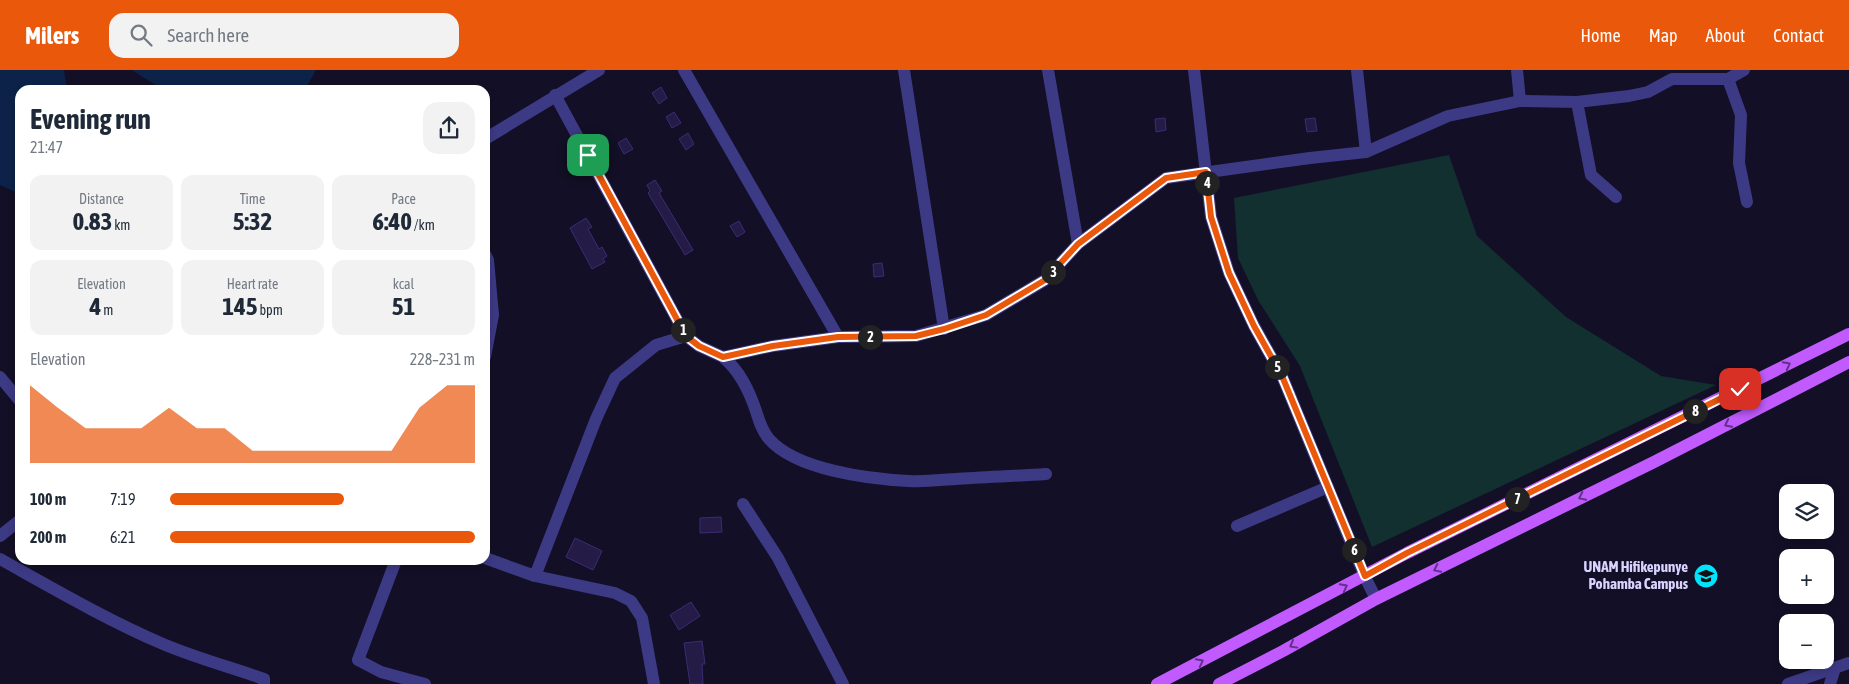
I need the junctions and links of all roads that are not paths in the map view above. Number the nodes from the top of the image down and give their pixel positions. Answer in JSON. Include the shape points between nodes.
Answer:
{"nodes":[{"id":1,"x":599,"y":70,"type":"edge"},
{"id":2,"x":684,"y":70,"type":"edge"},
{"id":3,"x":904,"y":70,"type":"edge"},
{"id":4,"x":1048,"y":70,"type":"edge"},
{"id":5,"x":1194,"y":70,"type":"edge"},
{"id":6,"x":1357,"y":70,"type":"edge"},
{"id":7,"x":1517,"y":70,"type":"edge"},
{"id":8,"x":1744,"y":70,"type":"edge"},
{"id":9,"x":1671,"y":74,"type":"edge"},
{"id":10,"x":1728,"y":79,"type":"junction"},
{"id":11,"x":555,"y":95,"type":"junction"},
{"id":12,"x":1520,"y":101,"type":"junction"},
{"id":13,"x":1577,"y":102,"type":"junction"},
{"id":14,"x":490,"y":136,"type":"edge"},
{"id":15,"x":1366,"y":152,"type":"junction"},
{"id":16,"x":1206,"y":172,"type":"junction"},
{"id":17,"x":1616,"y":197,"type":"dead end"},
{"id":18,"x":1747,"y":202,"type":"dead end"},
{"id":19,"x":1078,"y":244,"type":"junction"},
{"id":20,"x":490,"y":282,"type":"edge"},
{"id":21,"x":944,"y":329,"type":"junction"},
{"id":22,"x":490,"y":331,"type":"edge"},
{"id":23,"x":1849,"y":334,"type":"edge"},
{"id":24,"x":686,"y":336,"type":"junction"},
{"id":25,"x":838,"y":337,"type":"junction"},
{"id":26,"x":723,"y":357,"type":"junction"},
{"id":27,"x":1849,"y":362,"type":"edge"},
{"id":28,"x":0,"y":377,"type":"edge"},
{"id":29,"x":15,"y":395,"type":"edge"},
{"id":30,"x":1046,"y":474,"type":"dead end"},
{"id":31,"x":1328,"y":487,"type":"junction"},
{"id":32,"x":743,"y":504,"type":"dead end"},
{"id":33,"x":15,"y":524,"type":"edge"},
{"id":34,"x":1237,"y":526,"type":"dead end"},
{"id":35,"x":0,"y":536,"type":"edge"},
{"id":36,"x":0,"y":559,"type":"edge"},
{"id":37,"x":490,"y":560,"type":"edge"},
{"id":38,"x":394,"y":565,"type":"edge"},
{"id":39,"x":535,"y":576,"type":"junction"},
{"id":40,"x":1365,"y":576,"type":"junction"},
{"id":41,"x":1376,"y":599,"type":"junction"},
{"id":42,"x":1849,"y":663,"type":"edge"},
{"id":43,"x":1834,"y":668,"type":"edge"},
{"id":44,"x":1831,"y":669,"type":"edge"},
{"id":45,"x":1834,"y":669,"type":"edge"},
{"id":46,"x":264,"y":684,"type":"edge"},
{"id":47,"x":425,"y":684,"type":"edge"},
{"id":48,"x":654,"y":684,"type":"edge"},
{"id":49,"x":843,"y":684,"type":"edge"},
{"id":50,"x":1157,"y":684,"type":"edge"},
{"id":51,"x":1219,"y":684,"type":"edge"},
{"id":52,"x":1788,"y":684,"type":"edge"},
{"id":53,"x":1830,"y":684,"type":"edge"}],
"edges":[{"from":1,"to":11,"type":"street"},
{"from":2,"to":25,"type":"street"},
{"from":3,"to":21,"type":"street"},
{"from":4,"to":19,"type":"street"},
{"from":5,"to":16,"type":"street"},
{"from":6,"to":15,"type":"street"},
{"from":7,"to":12,"type":"street"},
{"from":8,"to":10,"type":"street"},
{"from":9,"to":10,"type":"street"},
{"from":9,"to":13,"type":"street","via":[[1648,92]]},
{"from":10,"to":18,"type":"street","via":[[1741,115],[1739,163]]},
{"from":11,"to":14,"type":"street"},
{"from":11,"to":24,"type":"street"},
{"from":12,"to":13,"type":"street"},
{"from":12,"to":15,"type":"street","via":[[1448,116]]},
{"from":13,"to":17,"type":"street","via":[[1591,175]]},
{"from":15,"to":16,"type":"street"},
{"from":16,"to":19,"type":"street","via":[[1166,178]]},
{"from":16,"to":31,"type":"street","via":[[1211,217],[1229,273],[1282,376]]},
{"from":19,"to":21,"type":"street","via":[[1045,280],[986,315]]},
{"from":20,"to":22,"type":"street","via":[[493,315]]},
{"from":21,"to":25,"type":"street","via":[[916,336]]},
{"from":40,"to":23,"type":"main road","one_way":true},
{"from":24,"to":26,"type":"street"},
{"from":24,"to":39,"type":"street","via":[[656,345],[614,378]]},
{"from":25,"to":26,"type":"street"},
{"from":26,"to":30,"type":"street","via":[[735,367],[748,389],[760,426],[769,439],[782,451],[801,460],[863,475],[910,481]]},
{"from":27,"to":41,"type":"main road","one_way":true},
{"from":28,"to":29,"type":"street"},
{"from":31,"to":34,"type":"street"},
{"from":31,"to":40,"type":"street"},
{"from":32,"to":49,"type":"street","via":[[778,558]]},
{"from":33,"to":35,"type":"street"},
{"from":36,"to":46,"type":"street","via":[[137,633],[192,656],[219,662],[264,679]]},
{"from":37,"to":39,"type":"street"},
{"from":38,"to":47,"type":"street","via":[[358,660],[381,672]]},
{"from":39,"to":48,"type":"street","via":[[615,593],[631,601],[642,618]]},
{"from":40,"to":41,"type":"street"},
{"from":50,"to":40,"type":"main road","one_way":true},
{"from":41,"to":51,"type":"main road","one_way":true},
{"from":42,"to":43,"type":"street"},
{"from":44,"to":52,"type":"street"},
{"from":45,"to":53,"type":"street"}]}
